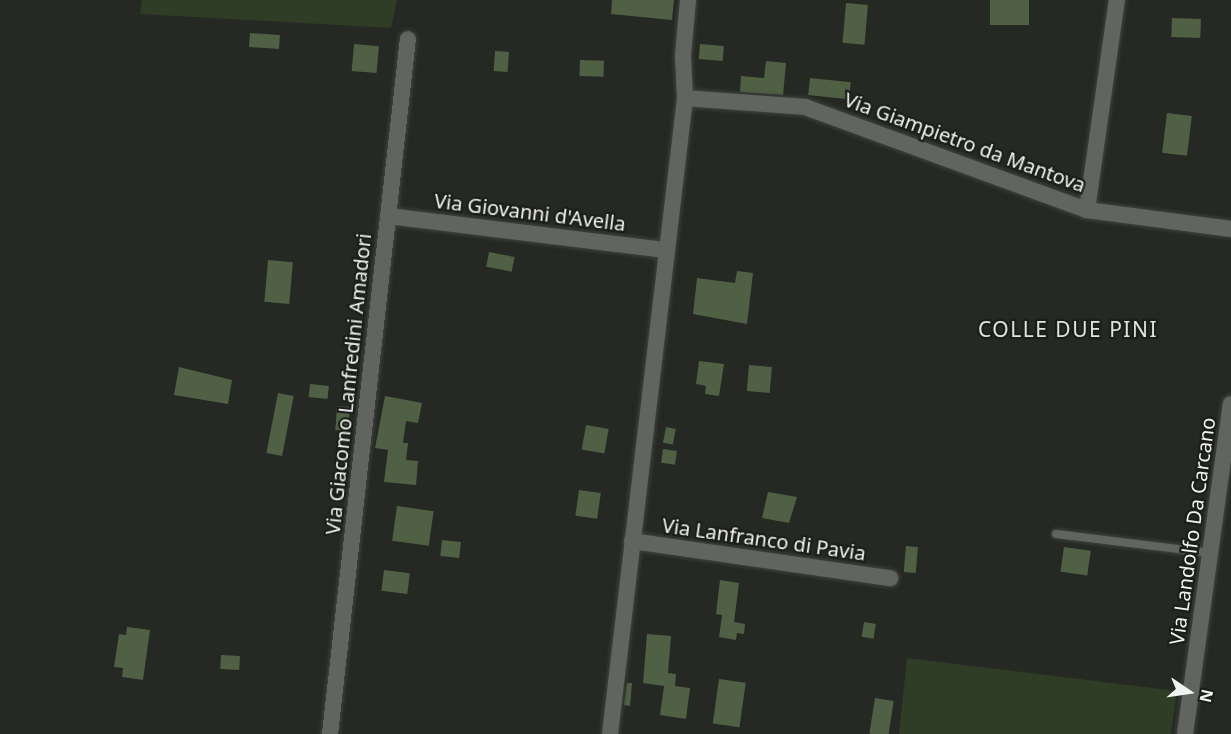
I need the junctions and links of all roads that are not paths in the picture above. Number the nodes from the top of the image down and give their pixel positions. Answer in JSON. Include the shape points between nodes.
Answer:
{"nodes":[{"id":1,"x":688,"y":0,"type":"edge"},
{"id":2,"x":1117,"y":0,"type":"edge"},
{"id":3,"x":408,"y":39,"type":"dead end"},
{"id":4,"x":685,"y":98,"type":"junction"},
{"id":5,"x":1087,"y":210,"type":"junction"},
{"id":6,"x":388,"y":216,"type":"junction"},
{"id":7,"x":1231,"y":229,"type":"edge"},
{"id":8,"x":666,"y":250,"type":"junction"},
{"id":9,"x":1231,"y":405,"type":"edge"},
{"id":10,"x":1056,"y":534,"type":"dead end"},
{"id":11,"x":632,"y":541,"type":"junction"},
{"id":12,"x":1210,"y":553,"type":"junction"},
{"id":13,"x":890,"y":579,"type":"dead end"},
{"id":14,"x":330,"y":734,"type":"edge"},
{"id":15,"x":610,"y":734,"type":"edge"},
{"id":16,"x":1185,"y":734,"type":"edge"}],
"edges":[{"from":1,"to":4,"type":"street","via":[[682,54]]},
{"from":2,"to":5,"type":"street"},
{"from":3,"to":6,"type":"street","name":"Via Giacomo Lanfredini Amadori"},
{"from":4,"to":5,"type":"street","name":"Via Giampietro da Mantova","via":[[814,109]]},
{"from":4,"to":8,"type":"street"},
{"from":5,"to":7,"type":"street","name":"Via Giampietro da Mantova"},
{"from":6,"to":8,"type":"street","name":"Via Giovanni d'Avella"},
{"from":6,"to":14,"type":"street","name":"Via Giacomo Lanfredini Amadori"},
{"from":8,"to":11,"type":"street"},
{"from":9,"to":12,"type":"street","name":"Via Landolfo Da Carcano"},
{"from":10,"to":12,"type":"lane"},
{"from":11,"to":13,"type":"street","name":"Via Lanfranco di Pavia"},
{"from":11,"to":15,"type":"street"},
{"from":12,"to":16,"type":"street","name":"Via Landolfo Da Carcano"}]}
